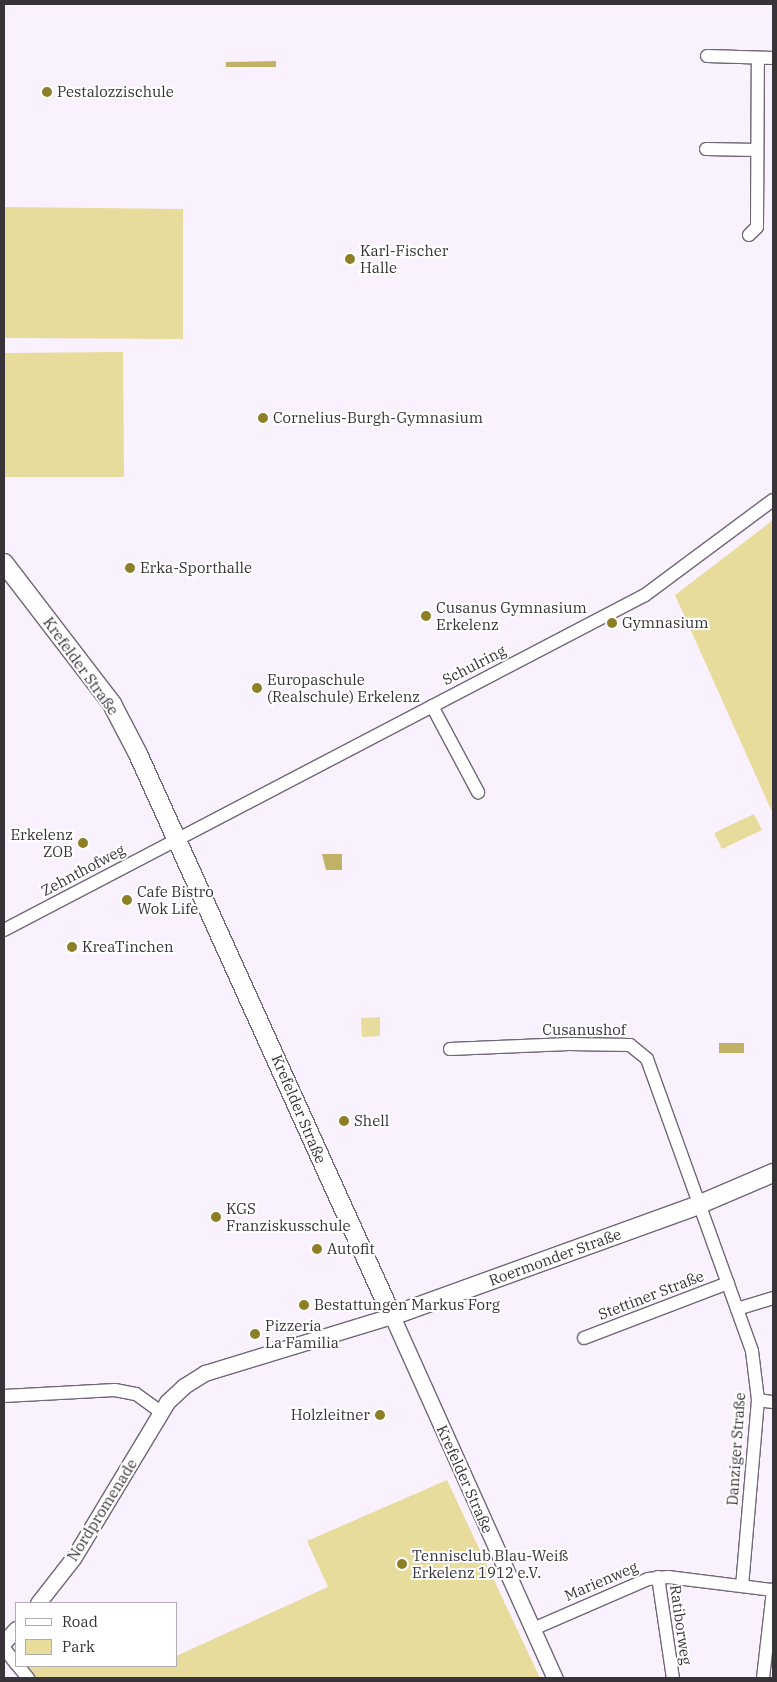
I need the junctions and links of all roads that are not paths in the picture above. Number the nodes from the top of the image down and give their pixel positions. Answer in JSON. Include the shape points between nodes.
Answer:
{"nodes":[{"id":1,"x":707,"y":56,"type":"dead end"},
{"id":2,"x":758,"y":58,"type":"junction"},
{"id":3,"x":773,"y":58,"type":"edge"},
{"id":4,"x":706,"y":149,"type":"dead end"},
{"id":5,"x":757,"y":150,"type":"junction"},
{"id":6,"x":749,"y":235,"type":"dead end"},
{"id":7,"x":773,"y":500,"type":"edge"},
{"id":8,"x":4,"y":563,"type":"edge"},
{"id":9,"x":432,"y":706,"type":"junction"},
{"id":10,"x":478,"y":792,"type":"dead end"},
{"id":11,"x":177,"y":840,"type":"junction"},
{"id":12,"x":4,"y":930,"type":"edge"},
{"id":13,"x":450,"y":1049,"type":"dead end"},
{"id":14,"x":773,"y":1173,"type":"edge"},
{"id":15,"x":698,"y":1205,"type":"junction"},
{"id":16,"x":728,"y":1284,"type":"junction"},
{"id":17,"x":773,"y":1298,"type":"edge"},
{"id":18,"x":737,"y":1309,"type":"junction"},
{"id":19,"x":392,"y":1316,"type":"junction"},
{"id":20,"x":584,"y":1338,"type":"dead end"},
{"id":21,"x":4,"y":1396,"type":"edge"},
{"id":22,"x":758,"y":1400,"type":"junction"},
{"id":23,"x":773,"y":1402,"type":"edge"},
{"id":24,"x":161,"y":1412,"type":"junction"},
{"id":25,"x":658,"y":1577,"type":"junction"},
{"id":26,"x":742,"y":1585,"type":"junction"},
{"id":27,"x":773,"y":1590,"type":"edge"},
{"id":28,"x":39,"y":1602,"type":"edge"},
{"id":29,"x":15,"y":1629,"type":"edge"},
{"id":30,"x":533,"y":1629,"type":"junction"},
{"id":31,"x":4,"y":1642,"type":"edge"},
{"id":32,"x":4,"y":1648,"type":"edge"},
{"id":33,"x":15,"y":1662,"type":"edge"},
{"id":34,"x":19,"y":1667,"type":"edge"},
{"id":35,"x":28,"y":1678,"type":"edge"},
{"id":36,"x":555,"y":1678,"type":"edge"},
{"id":37,"x":672,"y":1678,"type":"edge"},
{"id":38,"x":763,"y":1678,"type":"edge"}],
"edges":[{"from":1,"to":2,"type":"street"},
{"from":2,"to":3,"type":"street"},
{"from":2,"to":5,"type":"street"},
{"from":4,"to":5,"type":"street"},
{"from":5,"to":6,"type":"street","via":[[757,227]]},
{"from":7,"to":9,"type":"street","name":"Schulring","via":[[645,595]]},
{"from":8,"to":11,"type":"main road","name":"Krefelder Straße","via":[[112,704]]},
{"from":9,"to":10,"type":"street"},
{"from":9,"to":11,"type":"street","name":"Schulring"},
{"from":11,"to":12,"type":"street","name":"Zehnthofweg"},
{"from":11,"to":19,"type":"main road","name":"Krefelder Straße"},
{"from":13,"to":15,"type":"street","name":"Cusanushof","via":[[630,1044],[648,1058]]},
{"from":14,"to":15,"type":"main road","name":"Roermonder Straße"},
{"from":15,"to":16,"type":"street","name":"Danziger Straße"},
{"from":15,"to":19,"type":"main road","name":"Roermonder Straße"},
{"from":16,"to":18,"type":"street","name":"Danziger Straße"},
{"from":16,"to":20,"type":"street","name":"Stettiner Straße"},
{"from":17,"to":18,"type":"street"},
{"from":18,"to":22,"type":"street","name":"Danziger Straße","via":[[752,1351]]},
{"from":19,"to":24,"type":"street","name":"Roermonder Straße","via":[[205,1372],[175,1394]]},
{"from":19,"to":30,"type":"street","name":"Krefelder Straße"},
{"from":21,"to":24,"type":"street","via":[[115,1390],[136,1394]]},
{"from":22,"to":23,"type":"street"},
{"from":22,"to":26,"type":"street","name":"Danziger Straße"},
{"from":24,"to":28,"type":"street","name":"Nordpromenade","via":[[74,1557]]},
{"from":25,"to":26,"type":"street","name":"Marienweg"},
{"from":25,"to":30,"type":"street","name":"Marienweg"},
{"from":25,"to":37,"type":"street","name":"Ratiborweg"},
{"from":26,"to":27,"type":"street","name":"Marienweg"},
{"from":27,"to":38,"type":"street"},
{"from":29,"to":31,"type":"street"},
{"from":30,"to":36,"type":"street","name":"Krefelder Straße"},
{"from":32,"to":33,"type":"street"},
{"from":34,"to":35,"type":"street"}]}
